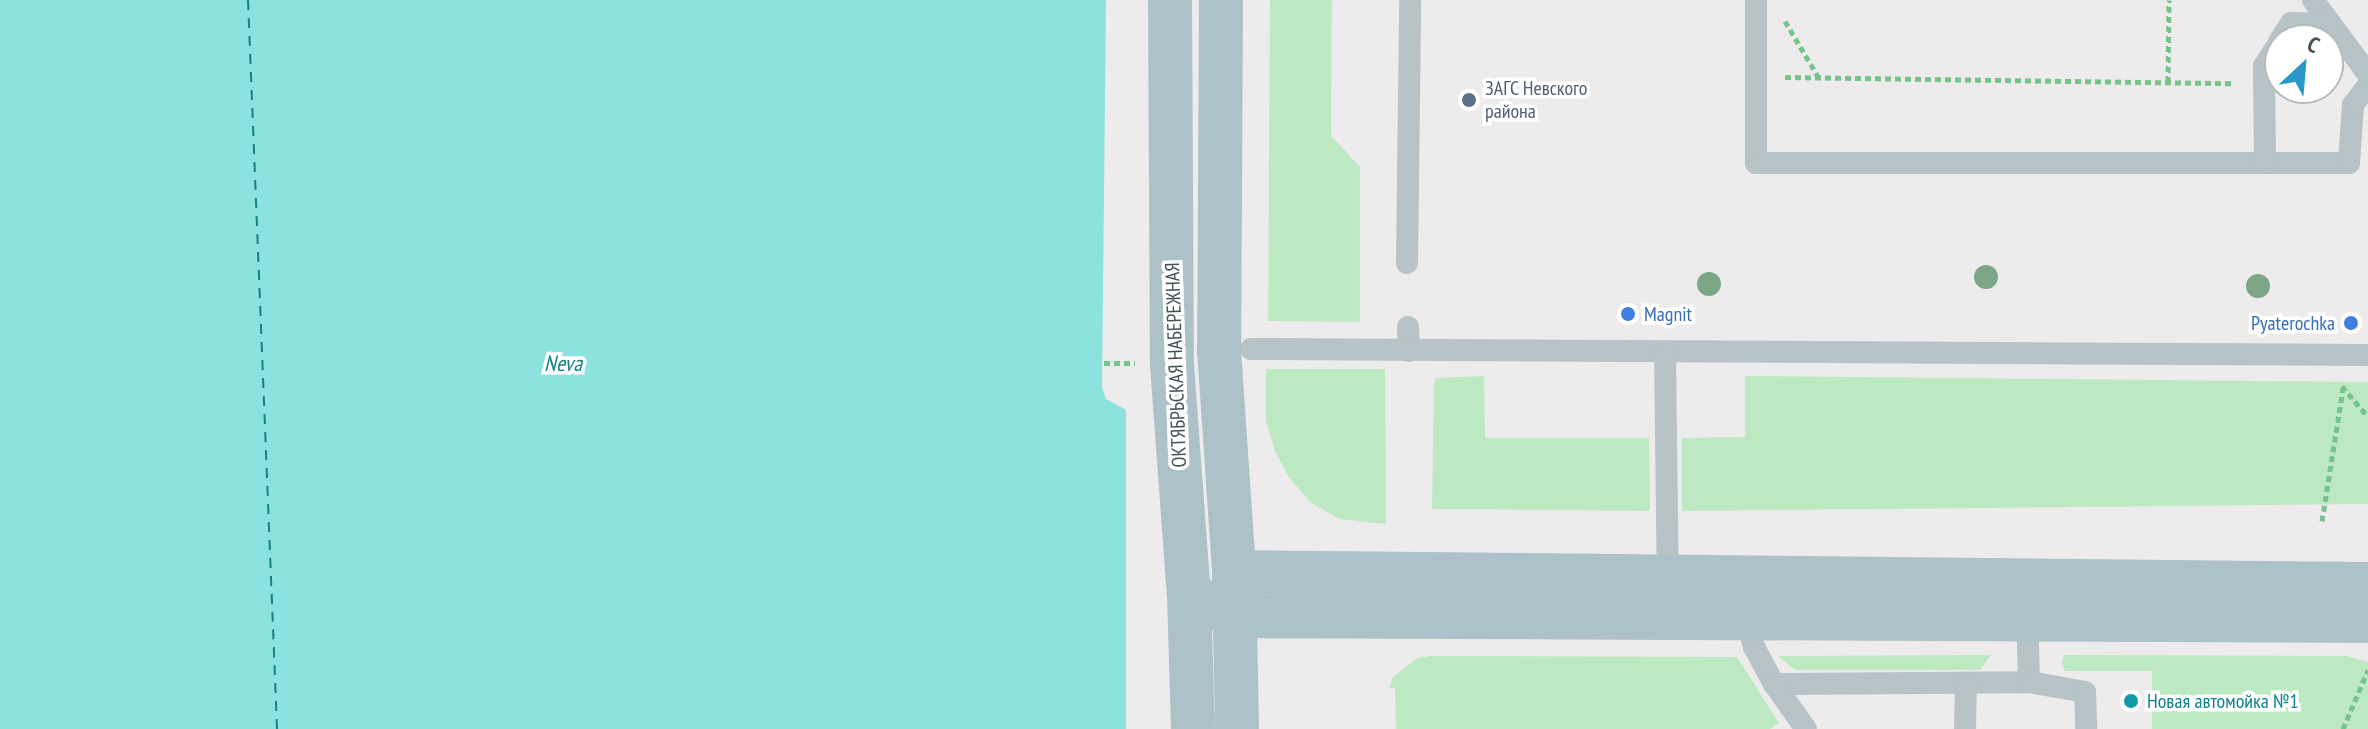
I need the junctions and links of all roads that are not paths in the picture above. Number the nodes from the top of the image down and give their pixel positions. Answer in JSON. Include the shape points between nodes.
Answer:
{"nodes":[{"id":1,"x":1170,"y":0,"type":"edge"},
{"id":2,"x":1221,"y":0,"type":"edge"},
{"id":3,"x":1410,"y":0,"type":"edge"},
{"id":4,"x":1756,"y":0,"type":"edge"},
{"id":5,"x":2313,"y":0,"type":"edge"},
{"id":6,"x":2290,"y":24,"type":"edge"},
{"id":7,"x":2331,"y":24,"type":"joint"},
{"id":8,"x":2344,"y":42,"type":"edge"},
{"id":9,"x":2368,"y":74,"type":"edge"},
{"id":10,"x":2368,"y":85,"type":"edge"},
{"id":11,"x":2264,"y":104,"type":"edge"},
{"id":12,"x":2265,"y":163,"type":"junction"},
{"id":13,"x":1407,"y":263,"type":"dead end"},
{"id":14,"x":1408,"y":327,"type":"dead end"},
{"id":15,"x":1251,"y":349,"type":"dead end"},
{"id":16,"x":1409,"y":351,"type":"junction"},
{"id":17,"x":1665,"y":352,"type":"junction"},
{"id":18,"x":2368,"y":355,"type":"edge"},
{"id":19,"x":1234,"y":572,"type":"junction"},
{"id":20,"x":2368,"y":584,"type":"edge"},
{"id":21,"x":1189,"y":594,"type":"junction"},
{"id":22,"x":1669,"y":597,"type":"junction"},
{"id":23,"x":1744,"y":597,"type":"junction"},
{"id":24,"x":2026,"y":599,"type":"junction"},
{"id":25,"x":1234,"y":616,"type":"junction"},
{"id":26,"x":2368,"y":621,"type":"edge"},
{"id":27,"x":2029,"y":682,"type":"junction"},
{"id":28,"x":1966,"y":683,"type":"junction"},
{"id":29,"x":1774,"y":684,"type":"junction"},
{"id":30,"x":1193,"y":729,"type":"edge"},
{"id":31,"x":1237,"y":729,"type":"edge"},
{"id":32,"x":1806,"y":729,"type":"edge"},
{"id":33,"x":1965,"y":729,"type":"edge"},
{"id":34,"x":2086,"y":729,"type":"edge"}],
"edges":[{"from":1,"to":21,"type":"main road","name":"ОКТЯБРЬСКАЯ НАБЕРЕЖНАЯ","via":[[1172,365]]},
{"from":2,"to":19,"type":"main road","via":[[1219,350]]},
{"from":3,"to":13,"type":"lane"},
{"from":4,"to":12,"type":"lane","via":[[1756,163]]},
{"from":5,"to":7,"type":"lane"},
{"from":6,"to":7,"type":"lane"},
{"from":8,"to":9,"type":"lane"},
{"from":10,"to":12,"type":"lane","via":[[2353,105],[2349,163]]},
{"from":11,"to":12,"type":"lane"},
{"from":14,"to":16,"type":"lane"},
{"from":15,"to":16,"type":"lane"},
{"from":16,"to":17,"type":"lane"},
{"from":17,"to":18,"type":"lane"},
{"from":17,"to":22,"type":"lane"},
{"from":19,"to":21,"type":"lane"},
{"from":19,"to":22,"type":"main road"},
{"from":19,"to":25,"type":"main road"},
{"from":20,"to":24,"type":"main road"},
{"from":21,"to":25,"type":"main road"},
{"from":21,"to":30,"type":"main road","name":"ОКТЯБРЬСКАЯ НАБЕРЕЖНАЯ"},
{"from":22,"to":23,"type":"main road"},
{"from":22,"to":25,"type":"main road"},
{"from":23,"to":24,"type":"main road"},
{"from":23,"to":29,"type":"lane","via":[[1754,647]]},
{"from":24,"to":26,"type":"main road"},
{"from":24,"to":27,"type":"lane"},
{"from":25,"to":31,"type":"main road"},
{"from":27,"to":28,"type":"lane"},
{"from":27,"to":34,"type":"lane","via":[[2085,692]]},
{"from":28,"to":29,"type":"lane"},
{"from":28,"to":33,"type":"lane"},
{"from":29,"to":32,"type":"lane"}]}
